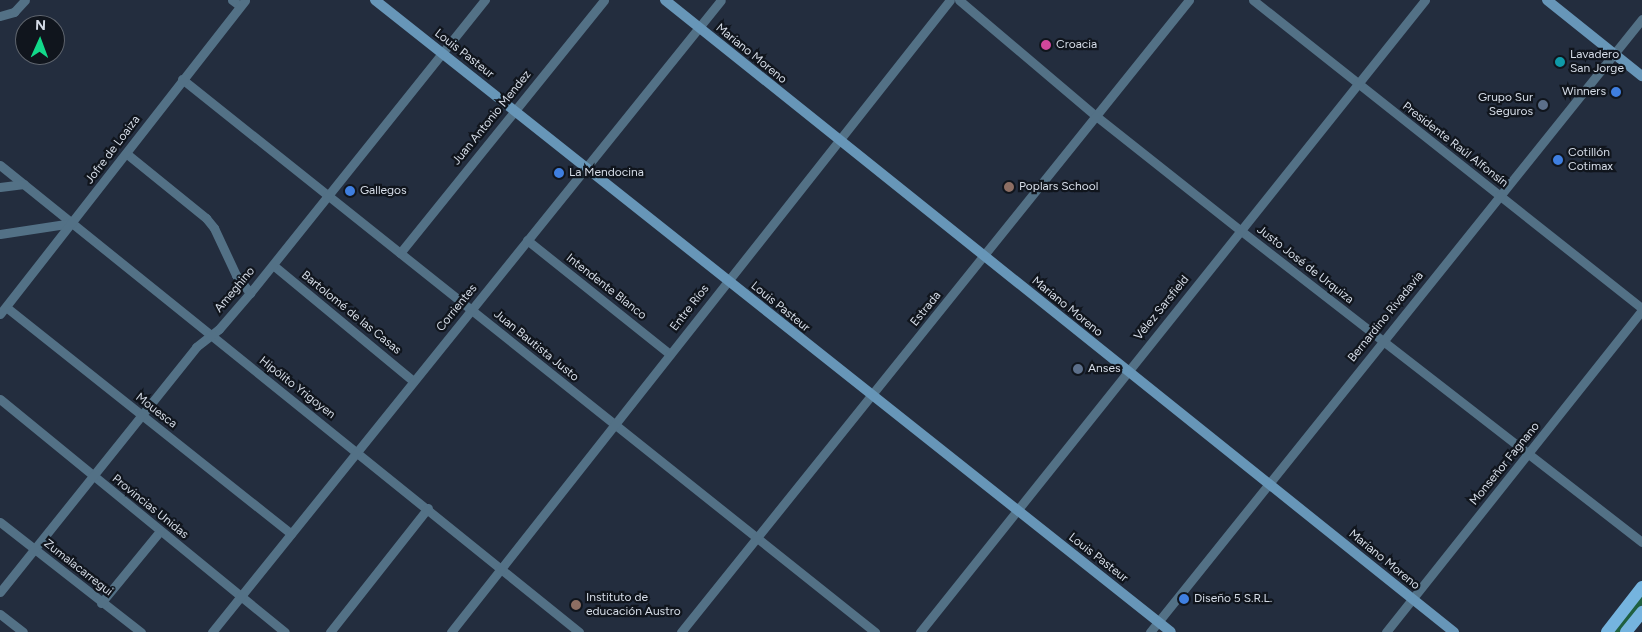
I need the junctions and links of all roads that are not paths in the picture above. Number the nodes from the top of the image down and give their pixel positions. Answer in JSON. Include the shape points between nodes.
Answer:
{"nodes":[{"id":1,"x":25,"y":0,"type":"edge"},
{"id":2,"x":232,"y":0,"type":"edge"},
{"id":3,"x":375,"y":0,"type":"edge"},
{"id":4,"x":484,"y":0,"type":"edge"},
{"id":5,"x":604,"y":0,"type":"edge"},
{"id":6,"x":665,"y":0,"type":"edge"},
{"id":7,"x":721,"y":0,"type":"edge"},
{"id":8,"x":950,"y":0,"type":"edge"},
{"id":9,"x":960,"y":0,"type":"edge"},
{"id":10,"x":1189,"y":0,"type":"edge"},
{"id":11,"x":1253,"y":0,"type":"edge"},
{"id":12,"x":1425,"y":0,"type":"edge"},
{"id":13,"x":1548,"y":0,"type":"edge"},
{"id":14,"x":242,"y":3,"type":"edge"},
{"id":15,"x":0,"y":16,"type":"edge"},
{"id":16,"x":1642,"y":19,"type":"edge"},
{"id":17,"x":699,"y":28,"type":"junction"},
{"id":18,"x":441,"y":53,"type":"junction"},
{"id":19,"x":1614,"y":54,"type":"junction"},
{"id":20,"x":1642,"y":76,"type":"edge"},
{"id":21,"x":182,"y":79,"type":"junction"},
{"id":22,"x":1359,"y":85,"type":"junction"},
{"id":23,"x":515,"y":110,"type":"junction"},
{"id":24,"x":1096,"y":116,"type":"junction"},
{"id":25,"x":839,"y":141,"type":"junction"},
{"id":26,"x":127,"y":154,"type":"junction"},
{"id":27,"x":0,"y":165,"type":"edge"},
{"id":28,"x":586,"y":166,"type":"junction"},
{"id":29,"x":24,"y":184,"type":"junction"},
{"id":30,"x":0,"y":187,"type":"edge"},
{"id":31,"x":328,"y":196,"type":"junction"},
{"id":32,"x":1499,"y":196,"type":"junction"},
{"id":33,"x":72,"y":223,"type":"junction"},
{"id":34,"x":1240,"y":230,"type":"junction"},
{"id":35,"x":0,"y":234,"type":"edge"},
{"id":36,"x":527,"y":240,"type":"junction"},
{"id":37,"x":400,"y":253,"type":"junction"},
{"id":38,"x":984,"y":257,"type":"junction"},
{"id":39,"x":273,"y":265,"type":"junction"},
{"id":40,"x":728,"y":281,"type":"junction"},
{"id":41,"x":250,"y":294,"type":"junction"},
{"id":42,"x":1642,"y":309,"type":"edge"},
{"id":43,"x":3,"y":310,"type":"edge"},
{"id":44,"x":472,"y":310,"type":"junction"},
{"id":45,"x":210,"y":336,"type":"junction"},
{"id":46,"x":1383,"y":340,"type":"junction"},
{"id":47,"x":670,"y":354,"type":"junction"},
{"id":48,"x":1128,"y":371,"type":"junction"},
{"id":49,"x":414,"y":381,"type":"junction"},
{"id":50,"x":872,"y":396,"type":"junction"},
{"id":51,"x":0,"y":399,"type":"edge"},
{"id":52,"x":142,"y":416,"type":"junction"},
{"id":53,"x":614,"y":425,"type":"junction"},
{"id":54,"x":358,"y":452,"type":"junction"},
{"id":55,"x":1530,"y":453,"type":"junction"},
{"id":56,"x":93,"y":476,"type":"junction"},
{"id":57,"x":1268,"y":484,"type":"junction"},
{"id":58,"x":428,"y":508,"type":"junction"},
{"id":59,"x":1017,"y":511,"type":"junction"},
{"id":60,"x":0,"y":522,"type":"edge"},
{"id":61,"x":160,"y":531,"type":"junction"},
{"id":62,"x":291,"y":534,"type":"junction"},
{"id":63,"x":756,"y":536,"type":"junction"},
{"id":64,"x":1642,"y":542,"type":"edge"},
{"id":65,"x":34,"y":550,"type":"junction"},
{"id":66,"x":501,"y":569,"type":"junction"},
{"id":67,"x":1642,"y":588,"type":"edge"},
{"id":68,"x":0,"y":592,"type":"edge"},
{"id":69,"x":240,"y":597,"type":"junction"},
{"id":70,"x":1412,"y":599,"type":"junction"},
{"id":71,"x":102,"y":603,"type":"junction"},
{"id":72,"x":1642,"y":612,"type":"edge"},
{"id":73,"x":0,"y":614,"type":"edge"},
{"id":74,"x":1158,"y":622,"type":"junction"},
{"id":75,"x":23,"y":632,"type":"edge"},
{"id":76,"x":141,"y":632,"type":"edge"},
{"id":77,"x":212,"y":632,"type":"edge"},
{"id":78,"x":285,"y":632,"type":"edge"},
{"id":79,"x":330,"y":632,"type":"edge"},
{"id":80,"x":451,"y":632,"type":"edge"},
{"id":81,"x":579,"y":632,"type":"edge"},
{"id":82,"x":681,"y":632,"type":"edge"},
{"id":83,"x":875,"y":632,"type":"edge"},
{"id":84,"x":920,"y":632,"type":"edge"},
{"id":85,"x":1150,"y":632,"type":"edge"},
{"id":86,"x":1171,"y":632,"type":"edge"},
{"id":87,"x":1386,"y":632,"type":"edge"},
{"id":88,"x":1454,"y":632,"type":"edge"},
{"id":89,"x":1607,"y":632,"type":"edge"},
{"id":90,"x":1626,"y":632,"type":"edge"}],
"edges":[{"from":1,"to":15,"type":"street","via":[[18,9]]},
{"from":2,"to":14,"type":"street"},
{"from":3,"to":18,"type":"street","name":"Louis Pasteur"},
{"from":4,"to":18,"type":"street","name":"Ameghino"},
{"from":5,"to":23,"type":"street","name":"Juan Antonio Mendez"},
{"from":6,"to":17,"type":"street","name":"Mariano Moreno"},
{"from":7,"to":17,"type":"street","name":"Corrientes"},
{"from":8,"to":25,"type":"street","name":"Entre Ríos"},
{"from":9,"to":24,"type":"street","name":"Justo José de Urquiza"},
{"from":10,"to":24,"type":"street","name":"Estrada"},
{"from":11,"to":22,"type":"street","name":"Presidente Raúl Alfonsín"},
{"from":12,"to":22,"type":"street","name":"Vélez Sarsfield"},
{"from":13,"to":19,"type":"street"},
{"from":14,"to":21,"type":"street","name":"Jofre de Loaiza"},
{"from":16,"to":19,"type":"street","name":"Bernardino Rivadavia"},
{"from":17,"to":25,"type":"street","name":"Mariano Moreno"},
{"from":17,"to":28,"type":"street","name":"Corrientes"},
{"from":18,"to":23,"type":"street","name":"Louis Pasteur"},
{"from":18,"to":31,"type":"street","name":"Ameghino"},
{"from":19,"to":20,"type":"street"},
{"from":19,"to":32,"type":"street","name":"Bernardino Rivadavia"},
{"from":21,"to":26,"type":"street","name":"Jofre de Loaiza"},
{"from":21,"to":31,"type":"street","name":"Juan Bautista Justo"},
{"from":22,"to":32,"type":"street","name":"Presidente Raúl Alfonsín"},
{"from":22,"to":34,"type":"street","name":"Vélez Sarsfield"},
{"from":23,"to":28,"type":"street","name":"Louis Pasteur"},
{"from":23,"to":37,"type":"street","name":"Juan Antonio Mendez"},
{"from":24,"to":34,"type":"street","name":"Justo José de Urquiza"},
{"from":24,"to":38,"type":"street","name":"Estrada"},
{"from":25,"to":38,"type":"street","name":"Mariano Moreno"},
{"from":25,"to":40,"type":"street","name":"Entre Ríos"},
{"from":26,"to":33,"type":"street","name":"Jofre de Loaiza"},
{"from":26,"to":41,"type":"street","via":[[206,218],[236,275]]},
{"from":27,"to":29,"type":"street","name":"Hipólito Yrigoyen"},
{"from":28,"to":36,"type":"street","name":"Corrientes"},
{"from":28,"to":40,"type":"street","name":"Louis Pasteur"},
{"from":29,"to":30,"type":"street"},
{"from":29,"to":33,"type":"street","name":"Hipólito Yrigoyen"},
{"from":31,"to":37,"type":"street","name":"Juan Bautista Justo"},
{"from":31,"to":39,"type":"street","name":"Ameghino"},
{"from":32,"to":42,"type":"street","name":"Presidente Raúl Alfonsín"},
{"from":32,"to":46,"type":"street","name":"Bernardino Rivadavia"},
{"from":33,"to":35,"type":"street"},
{"from":33,"to":43,"type":"street","name":"Jofre de Loaiza"},
{"from":33,"to":45,"type":"street","name":"Hipólito Yrigoyen"},
{"from":34,"to":46,"type":"street","name":"Justo José de Urquiza"},
{"from":34,"to":48,"type":"street","name":"Vélez Sarsfield"},
{"from":36,"to":44,"type":"street","name":"Corrientes"},
{"from":36,"to":47,"type":"street","name":"Intendente Blanco"},
{"from":37,"to":44,"type":"street","name":"Juan Bautista Justo"},
{"from":38,"to":48,"type":"street","name":"Mariano Moreno"},
{"from":38,"to":50,"type":"street","name":"Estrada"},
{"from":39,"to":41,"type":"street","name":"Ameghino"},
{"from":39,"to":49,"type":"street","name":"Bartolomé de las Casas"},
{"from":40,"to":47,"type":"street","name":"Entre Ríos"},
{"from":40,"to":50,"type":"street","name":"Louis Pasteur"},
{"from":41,"to":45,"type":"street","name":"Ameghino"},
{"from":42,"to":55,"type":"street","name":"Monseñor Fagnano"},
{"from":43,"to":52,"type":"street","name":"Mouesca"},
{"from":44,"to":49,"type":"street","name":"Corrientes"},
{"from":44,"to":53,"type":"street","name":"Juan Bautista Justo"},
{"from":45,"to":52,"type":"street","name":"Ameghino","via":[[196,347]]},
{"from":45,"to":54,"type":"street","name":"Hipólito Yrigoyen"},
{"from":46,"to":55,"type":"street","name":"Justo José de Urquiza"},
{"from":46,"to":57,"type":"street","name":"Bernardino Rivadavia"},
{"from":47,"to":53,"type":"street","name":"Entre Ríos"},
{"from":48,"to":57,"type":"street","name":"Mariano Moreno"},
{"from":48,"to":59,"type":"street","name":"Vélez Sarsfield"},
{"from":49,"to":54,"type":"street","name":"Corrientes"},
{"from":50,"to":59,"type":"street","name":"Louis Pasteur"},
{"from":50,"to":63,"type":"street","name":"Estrada"},
{"from":51,"to":56,"type":"street","name":"Provincias Unidas"},
{"from":52,"to":56,"type":"street","name":"Ameghino"},
{"from":52,"to":62,"type":"street","name":"Mouesca"},
{"from":53,"to":63,"type":"street","name":"Juan Bautista Justo"},
{"from":53,"to":66,"type":"street","name":"Entre Ríos"},
{"from":54,"to":58,"type":"street","name":"Hipólito Yrigoyen"},
{"from":54,"to":62,"type":"street","name":"Corrientes"},
{"from":55,"to":64,"type":"street","name":"Justo José de Urquiza"},
{"from":55,"to":70,"type":"street","name":"Monseñor Fagnano"},
{"from":56,"to":61,"type":"street","name":"Provincias Unidas"},
{"from":56,"to":65,"type":"street","name":"Ameghino"},
{"from":57,"to":70,"type":"street","name":"Mariano Moreno"},
{"from":57,"to":74,"type":"street","name":"Bernardino Rivadavia"},
{"from":58,"to":66,"type":"street","name":"Hipólito Yrigoyen"},
{"from":58,"to":79,"type":"street"},
{"from":59,"to":74,"type":"street","name":"Louis Pasteur"},
{"from":59,"to":84,"type":"street","name":"Vélez Sarsfield"},
{"from":60,"to":65,"type":"street","name":"Zumalacarregui"},
{"from":61,"to":69,"type":"street","name":"Provincias Unidas"},
{"from":61,"to":71,"type":"street"},
{"from":62,"to":69,"type":"street","name":"Corrientes"},
{"from":63,"to":82,"type":"street","name":"Estrada"},
{"from":63,"to":83,"type":"street","name":"Juan Bautista Justo"},
{"from":65,"to":68,"type":"street","name":"Ameghino"},
{"from":65,"to":71,"type":"street","name":"Zumalacarregui"},
{"from":66,"to":80,"type":"street","name":"Entre Ríos"},
{"from":66,"to":81,"type":"street","name":"Hipólito Yrigoyen"},
{"from":67,"to":89,"type":"main road"},
{"from":69,"to":77,"type":"street","name":"Corrientes"},
{"from":69,"to":78,"type":"street","name":"Provincias Unidas"},
{"from":70,"to":87,"type":"street","name":"Monseñor Fagnano"},
{"from":70,"to":88,"type":"street","name":"Mariano Moreno"},
{"from":71,"to":76,"type":"street","name":"Zumalacarregui"},
{"from":72,"to":90,"type":"main road"},
{"from":73,"to":75,"type":"street"},
{"from":74,"to":85,"type":"street","name":"Bernardino Rivadavia"},
{"from":74,"to":86,"type":"street","name":"Louis Pasteur"}]}
